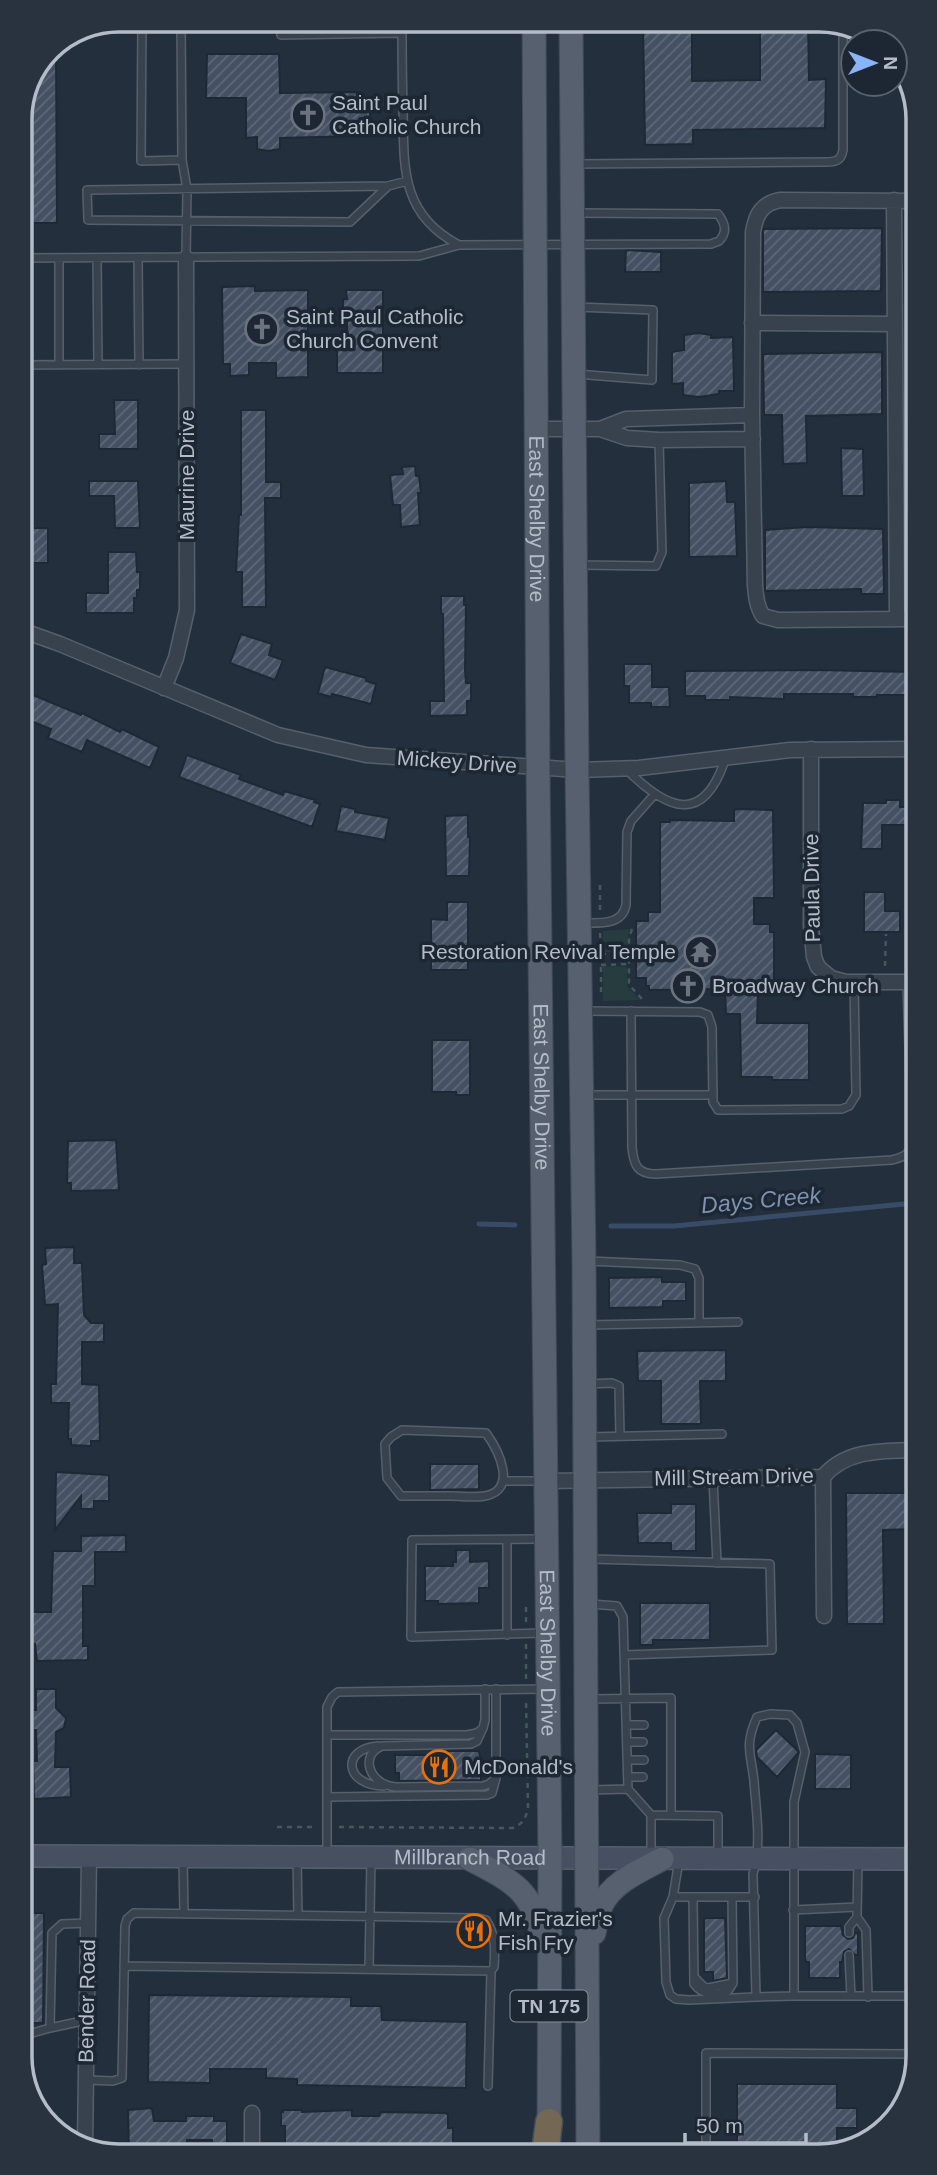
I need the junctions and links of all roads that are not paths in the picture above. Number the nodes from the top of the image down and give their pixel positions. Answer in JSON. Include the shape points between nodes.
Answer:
{"nodes":[{"id":1,"x":142,"y":32,"type":"edge"},
{"id":2,"x":181,"y":32,"type":"edge"},
{"id":3,"x":281,"y":32,"type":"edge"},
{"id":4,"x":534,"y":32,"type":"edge"},
{"id":5,"x":571,"y":32,"type":"edge"},
{"id":6,"x":402,"y":33,"type":"joint"},
{"id":7,"x":843,"y":35,"type":"edge"},
{"id":8,"x":182,"y":160,"type":"junction"},
{"id":9,"x":571,"y":164,"type":"junction"},
{"id":10,"x":407,"y":181,"type":"junction"},
{"id":11,"x":388,"y":186,"type":"junction"},
{"id":12,"x":187,"y":189,"type":"junction"},
{"id":13,"x":894,"y":200,"type":"junction"},
{"id":14,"x":906,"y":201,"type":"edge"},
{"id":15,"x":572,"y":214,"type":"junction"},
{"id":16,"x":186,"y":220,"type":"junction"},
{"id":17,"x":572,"y":243,"type":"junction"},
{"id":18,"x":459,"y":244,"type":"junction"},
{"id":19,"x":536,"y":244,"type":"junction"},
{"id":20,"x":32,"y":258,"type":"edge"},
{"id":21,"x":59,"y":258,"type":"junction"},
{"id":22,"x":97,"y":258,"type":"junction"},
{"id":23,"x":138,"y":258,"type":"junction"},
{"id":24,"x":186,"y":258,"type":"junction"},
{"id":25,"x":573,"y":307,"type":"junction"},
{"id":26,"x":752,"y":323,"type":"junction"},
{"id":27,"x":895,"y":324,"type":"junction"},
{"id":28,"x":186,"y":364,"type":"junction"},
{"id":29,"x":32,"y":365,"type":"edge"},
{"id":30,"x":59,"y":365,"type":"junction"},
{"id":31,"x":99,"y":365,"type":"junction"},
{"id":32,"x":139,"y":365,"type":"junction"},
{"id":33,"x":574,"y":374,"type":"junction"},
{"id":34,"x":752,"y":415,"type":"junction"},
{"id":35,"x":672,"y":417,"type":"junction"},
{"id":36,"x":537,"y":429,"type":"junction"},
{"id":37,"x":575,"y":429,"type":"junction"},
{"id":38,"x":600,"y":429,"type":"junction"},
{"id":39,"x":753,"y":439,"type":"junction"},
{"id":40,"x":666,"y":440,"type":"junction"},
{"id":41,"x":575,"y":565,"type":"junction"},
{"id":42,"x":897,"y":619,"type":"junction"},
{"id":43,"x":906,"y":619,"type":"edge"},
{"id":44,"x":32,"y":634,"type":"edge"},
{"id":45,"x":164,"y":688,"type":"junction"},
{"id":46,"x":811,"y":749,"type":"junction"},
{"id":47,"x":906,"y":749,"type":"edge"},
{"id":48,"x":726,"y":757,"type":"junction"},
{"id":49,"x":538,"y":769,"type":"junction"},
{"id":50,"x":626,"y":769,"type":"junction"},
{"id":51,"x":576,"y":770,"type":"junction"},
{"id":52,"x":654,"y":795,"type":"junction"},
{"id":53,"x":580,"y":923,"type":"junction"},
{"id":54,"x":854,"y":982,"type":"junction"},
{"id":55,"x":906,"y":982,"type":"edge"},
{"id":56,"x":580,"y":1011,"type":"junction"},
{"id":57,"x":631,"y":1011,"type":"junction"},
{"id":58,"x":582,"y":1095,"type":"junction"},
{"id":59,"x":632,"y":1095,"type":"junction"},
{"id":60,"x":713,"y":1095,"type":"junction"},
{"id":61,"x":906,"y":1154,"type":"edge"},
{"id":62,"x":584,"y":1260,"type":"junction"},
{"id":63,"x":738,"y":1322,"type":"dead end"},
{"id":64,"x":699,"y":1323,"type":"junction"},
{"id":65,"x":584,"y":1325,"type":"junction"},
{"id":66,"x":584,"y":1384,"type":"junction"},
{"id":67,"x":722,"y":1434,"type":"dead end"},
{"id":68,"x":621,"y":1436,"type":"junction"},
{"id":69,"x":584,"y":1437,"type":"junction"},
{"id":70,"x":906,"y":1450,"type":"edge"},
{"id":71,"x":823,"y":1477,"type":"junction"},
{"id":72,"x":713,"y":1478,"type":"junction"},
{"id":73,"x":504,"y":1480,"type":"junction"},
{"id":74,"x":546,"y":1480,"type":"junction"},
{"id":75,"x":585,"y":1480,"type":"junction"},
{"id":76,"x":546,"y":1539,"type":"junction"},
{"id":77,"x":507,"y":1540,"type":"junction"},
{"id":78,"x":586,"y":1559,"type":"junction"},
{"id":79,"x":717,"y":1563,"type":"junction"},
{"id":80,"x":586,"y":1604,"type":"junction"},
{"id":81,"x":824,"y":1616,"type":"dead end"},
{"id":82,"x":547,"y":1633,"type":"junction"},
{"id":83,"x":506,"y":1635,"type":"junction"},
{"id":84,"x":624,"y":1654,"type":"junction"},
{"id":85,"x":548,"y":1688,"type":"junction"},
{"id":86,"x":485,"y":1689,"type":"junction"},
{"id":87,"x":496,"y":1689,"type":"junction"},
{"id":88,"x":586,"y":1699,"type":"junction"},
{"id":89,"x":626,"y":1699,"type":"junction"},
{"id":90,"x":661,"y":1724,"type":"dead end"},
{"id":91,"x":671,"y":1724,"type":"junction"},
{"id":92,"x":626,"y":1725,"type":"junction"},
{"id":93,"x":643,"y":1725,"type":"dead end"},
{"id":94,"x":483,"y":1728,"type":"junction"},
{"id":95,"x":327,"y":1735,"type":"junction"},
{"id":96,"x":661,"y":1741,"type":"dead end"},
{"id":97,"x":671,"y":1741,"type":"junction"},
{"id":98,"x":627,"y":1742,"type":"junction"},
{"id":99,"x":643,"y":1742,"type":"dead end"},
{"id":100,"x":382,"y":1746,"type":"junction"},
{"id":101,"x":627,"y":1760,"type":"junction"},
{"id":102,"x":643,"y":1760,"type":"dead end"},
{"id":103,"x":661,"y":1760,"type":"dead end"},
{"id":104,"x":671,"y":1760,"type":"junction"},
{"id":105,"x":628,"y":1777,"type":"junction"},
{"id":106,"x":643,"y":1777,"type":"dead end"},
{"id":107,"x":661,"y":1777,"type":"dead end"},
{"id":108,"x":496,"y":1778,"type":"junction"},
{"id":109,"x":671,"y":1778,"type":"junction"},
{"id":110,"x":385,"y":1786,"type":"junction"},
{"id":111,"x":628,"y":1789,"type":"junction"},
{"id":112,"x":586,"y":1790,"type":"junction"},
{"id":113,"x":327,"y":1797,"type":"junction"},
{"id":114,"x":651,"y":1815,"type":"junction"},
{"id":115,"x":671,"y":1815,"type":"junction"},
{"id":116,"x":32,"y":1856,"type":"edge"},
{"id":117,"x":89,"y":1857,"type":"junction"},
{"id":118,"x":183,"y":1857,"type":"junction"},
{"id":119,"x":297,"y":1858,"type":"junction"},
{"id":120,"x":327,"y":1858,"type":"junction"},
{"id":121,"x":371,"y":1858,"type":"junction"},
{"id":122,"x":470,"y":1858,"type":"junction"},
{"id":123,"x":550,"y":1859,"type":"junction"},
{"id":124,"x":587,"y":1859,"type":"junction"},
{"id":125,"x":664,"y":1859,"type":"junction"},
{"id":126,"x":718,"y":1859,"type":"junction"},
{"id":127,"x":758,"y":1859,"type":"junction"},
{"id":128,"x":793,"y":1859,"type":"junction"},
{"id":129,"x":858,"y":1859,"type":"junction"},
{"id":130,"x":906,"y":1859,"type":"edge"},
{"id":131,"x":673,"y":1897,"type":"junction"},
{"id":132,"x":693,"y":1897,"type":"junction"},
{"id":133,"x":732,"y":1897,"type":"junction"},
{"id":134,"x":755,"y":1897,"type":"junction"},
{"id":135,"x":857,"y":1908,"type":"junction"},
{"id":136,"x":793,"y":1910,"type":"junction"},
{"id":137,"x":184,"y":1914,"type":"junction"},
{"id":138,"x":298,"y":1915,"type":"junction"},
{"id":139,"x":370,"y":1917,"type":"junction"},
{"id":140,"x":857,"y":1917,"type":"junction"},
{"id":141,"x":88,"y":1923,"type":"junction"},
{"id":142,"x":849,"y":1933,"type":"dead end"},
{"id":143,"x":849,"y":1955,"type":"dead end"},
{"id":144,"x":587,"y":1956,"type":"junction"},
{"id":145,"x":124,"y":1966,"type":"junction"},
{"id":146,"x":369,"y":1969,"type":"junction"},
{"id":147,"x":491,"y":1971,"type":"junction"},
{"id":148,"x":549,"y":1973,"type":"junction"},
{"id":149,"x":693,"y":1977,"type":"junction"},
{"id":150,"x":733,"y":1983,"type":"junction"},
{"id":151,"x":794,"y":1996,"type":"junction"},
{"id":152,"x":851,"y":1996,"type":"junction"},
{"id":153,"x":906,"y":1996,"type":"edge"},
{"id":154,"x":711,"y":1997,"type":"junction"},
{"id":155,"x":756,"y":1997,"type":"junction"},
{"id":156,"x":868,"y":1997,"type":"junction"},
{"id":157,"x":87,"y":2020,"type":"junction"},
{"id":158,"x":50,"y":2028,"type":"junction"},
{"id":159,"x":32,"y":2033,"type":"edge"},
{"id":160,"x":906,"y":2056,"type":"edge"},
{"id":161,"x":86,"y":2080,"type":"junction"},
{"id":162,"x":488,"y":2086,"type":"dead end"},
{"id":163,"x":252,"y":2113,"type":"dead end"},
{"id":164,"x":549,"y":2122,"type":"joint"},
{"id":165,"x":85,"y":2136,"type":"edge"},
{"id":166,"x":252,"y":2143,"type":"edge"},
{"id":167,"x":548,"y":2144,"type":"edge"},
{"id":168,"x":588,"y":2144,"type":"edge"},
{"id":169,"x":706,"y":2144,"type":"edge"}],
"edges":[{"from":1,"to":8,"type":"lane","via":[[141,161]]},
{"from":2,"to":8,"type":"lane"},
{"from":3,"to":6,"type":"lane"},
{"from":4,"to":19,"type":"main road","name":"East Shelby Drive","number":"TN 175"},
{"from":5,"to":9,"type":"main road","name":"East Shelby Drive","number":"TN 175"},
{"from":6,"to":10,"type":"lane"},
{"from":7,"to":9,"type":"lane","via":[[843,150],[838,160]]},
{"from":8,"to":12,"type":"lane"},
{"from":9,"to":15,"type":"main road","name":"East Shelby Drive","number":"TN 175"},
{"from":10,"to":11,"type":"lane"},
{"from":10,"to":18,"type":"lane","via":[[424,217]]},
{"from":11,"to":12,"type":"lane"},
{"from":11,"to":16,"type":"lane","via":[[350,222]]},
{"from":12,"to":16,"type":"lane"},
{"from":12,"to":16,"type":"lane","via":[[87,190],[88,220]]},
{"from":13,"to":14,"type":"street"},
{"from":13,"to":26,"type":"street","via":[[780,200],[762,208],[752,246]]},
{"from":13,"to":27,"type":"street"},
{"from":15,"to":17,"type":"main road","name":"East Shelby Drive","number":"TN 175"},
{"from":15,"to":17,"type":"lane","via":[[718,214],[725,231],[719,242],[711,244]]},
{"from":16,"to":24,"type":"lane"},
{"from":17,"to":19,"type":"lane"},
{"from":17,"to":25,"type":"main road","name":"East Shelby Drive","number":"TN 175"},
{"from":18,"to":19,"type":"lane"},
{"from":18,"to":24,"type":"lane","via":[[419,256]]},
{"from":19,"to":36,"type":"main road","name":"East Shelby Drive","number":"TN 175"},
{"from":20,"to":21,"type":"lane"},
{"from":21,"to":22,"type":"lane"},
{"from":21,"to":30,"type":"lane"},
{"from":22,"to":23,"type":"lane"},
{"from":22,"to":31,"type":"lane"},
{"from":23,"to":24,"type":"lane"},
{"from":23,"to":32,"type":"lane"},
{"from":24,"to":28,"type":"street","name":"Maurine Drive"},
{"from":25,"to":33,"type":"main road","name":"East Shelby Drive","number":"TN 175"},
{"from":25,"to":33,"type":"lane","via":[[653,310],[652,380]]},
{"from":26,"to":27,"type":"street"},
{"from":26,"to":34,"type":"street"},
{"from":27,"to":42,"type":"street"},
{"from":28,"to":32,"type":"lane"},
{"from":28,"to":45,"type":"street","name":"Maurine Drive","via":[[187,610]]},
{"from":29,"to":30,"type":"lane"},
{"from":30,"to":31,"type":"lane"},
{"from":31,"to":32,"type":"lane"},
{"from":33,"to":37,"type":"main road","name":"East Shelby Drive","number":"TN 175"},
{"from":34,"to":35,"type":"street"},
{"from":34,"to":39,"type":"street"},
{"from":35,"to":38,"type":"street","via":[[626,419]]},
{"from":35,"to":40,"type":"street"},
{"from":36,"to":37,"type":"street"},
{"from":36,"to":49,"type":"main road","name":"East Shelby Drive","number":"TN 175"},
{"from":37,"to":38,"type":"street"},
{"from":37,"to":41,"type":"main road","name":"East Shelby Drive","number":"TN 175"},
{"from":38,"to":40,"type":"street","via":[[627,438]]},
{"from":39,"to":40,"type":"street"},
{"from":39,"to":42,"type":"street","via":[[759,611],[769,619]]},
{"from":40,"to":41,"type":"lane","via":[[662,552],[656,566]]},
{"from":41,"to":51,"type":"main road","name":"East Shelby Drive","number":"TN 175"},
{"from":42,"to":43,"type":"street"},
{"from":44,"to":45,"type":"street","name":"Mickey Drive"},
{"from":45,"to":49,"type":"street","name":"Mickey Drive","via":[[278,735],[366,755]]},
{"from":46,"to":47,"type":"street","name":"Mickey Drive"},
{"from":46,"to":48,"type":"street","name":"Mickey Drive"},
{"from":46,"to":54,"type":"street","name":"Paula Drive","via":[[814,957],[831,978]]},
{"from":48,"to":50,"type":"street","name":"Mickey Drive"},
{"from":48,"to":52,"type":"lane","via":[[710,793],[696,802],[673,803]]},
{"from":49,"to":51,"type":"street","name":"Mickey Drive"},
{"from":49,"to":74,"type":"main road","name":"East Shelby Drive","number":"TN 175"},
{"from":50,"to":51,"type":"street","name":"Mickey Drive"},
{"from":50,"to":52,"type":"lane"},
{"from":51,"to":53,"type":"main road","name":"East Shelby Drive","number":"TN 175"},
{"from":52,"to":53,"type":"lane","via":[[627,832],[623,915],[600,923]]},
{"from":53,"to":56,"type":"main road","name":"East Shelby Drive","number":"TN 175"},
{"from":54,"to":55,"type":"street","name":"Paula Drive"},
{"from":54,"to":60,"type":"lane","via":[[856,1096],[849,1107],[721,1111],[715,1108]]},
{"from":56,"to":57,"type":"lane"},
{"from":56,"to":58,"type":"main road","name":"East Shelby Drive","number":"TN 175"},
{"from":57,"to":59,"type":"lane"},
{"from":57,"to":60,"type":"lane","via":[[708,1015]]},
{"from":58,"to":59,"type":"lane"},
{"from":58,"to":62,"type":"main road","name":"East Shelby Drive","number":"TN 175"},
{"from":59,"to":60,"type":"lane"},
{"from":59,"to":61,"type":"lane","via":[[633,1160],[640,1172],[647,1174],[891,1160]]},
{"from":62,"to":64,"type":"lane","via":[[695,1269]]},
{"from":62,"to":65,"type":"main road","name":"East Shelby Drive","number":"TN 175"},
{"from":63,"to":64,"type":"lane"},
{"from":64,"to":65,"type":"lane"},
{"from":65,"to":66,"type":"main road","name":"East Shelby Drive","number":"TN 175"},
{"from":66,"to":68,"type":"lane","via":[[619,1386]]},
{"from":66,"to":69,"type":"main road","name":"East Shelby Drive","number":"TN 175"},
{"from":67,"to":68,"type":"lane"},
{"from":68,"to":69,"type":"lane"},
{"from":69,"to":75,"type":"main road","name":"East Shelby Drive","number":"TN 175"},
{"from":70,"to":71,"type":"street","name":"Mill Stream Drive","via":[[848,1458]]},
{"from":71,"to":72,"type":"street","name":"Mill Stream Drive"},
{"from":71,"to":81,"type":"street"},
{"from":72,"to":75,"type":"street","name":"Mill Stream Drive"},
{"from":72,"to":79,"type":"lane"},
{"from":73,"to":73,"type":"lane","via":[[498,1453],[486,1433],[402,1430],[385,1444],[387,1478],[401,1496],[485,1496]]},
{"from":73,"to":74,"type":"lane"},
{"from":74,"to":75,"type":"street","name":"Mill Stream Drive"},
{"from":74,"to":76,"type":"main road","name":"East Shelby Drive","number":"TN 175"},
{"from":75,"to":78,"type":"main road","name":"East Shelby Drive","number":"TN 175"},
{"from":76,"to":77,"type":"lane"},
{"from":76,"to":82,"type":"main road","name":"East Shelby Drive","number":"TN 175"},
{"from":77,"to":83,"type":"lane"},
{"from":77,"to":83,"type":"lane","via":[[412,1541],[411,1623],[411,1637]]},
{"from":78,"to":79,"type":"lane"},
{"from":78,"to":80,"type":"main road","name":"East Shelby Drive","number":"TN 175"},
{"from":79,"to":84,"type":"lane","via":[[770,1564],[772,1650]]},
{"from":80,"to":84,"type":"lane","via":[[617,1606],[623,1618]]},
{"from":80,"to":88,"type":"main road","name":"East Shelby Drive","number":"TN 175"},
{"from":82,"to":83,"type":"lane"},
{"from":82,"to":85,"type":"main road","name":"East Shelby Drive","number":"TN 175"},
{"from":84,"to":89,"type":"lane"},
{"from":85,"to":87,"type":"lane"},
{"from":85,"to":123,"type":"main road","name":"East Shelby Drive","number":"TN 175"},
{"from":86,"to":87,"type":"lane"},
{"from":86,"to":94,"type":"lane"},
{"from":86,"to":95,"type":"lane","via":[[338,1692],[327,1707]]},
{"from":87,"to":108,"type":"lane"},
{"from":88,"to":89,"type":"lane"},
{"from":88,"to":112,"type":"main road","name":"East Shelby Drive","number":"TN 175"},
{"from":89,"to":91,"type":"lane","via":[[671,1698]]},
{"from":89,"to":92,"type":"lane"},
{"from":90,"to":91,"type":"lane"},
{"from":91,"to":97,"type":"lane"},
{"from":92,"to":93,"type":"lane"},
{"from":92,"to":98,"type":"lane"},
{"from":94,"to":95,"type":"lane","via":[[467,1735]]},
{"from":94,"to":100,"type":"lane","via":[[471,1744]]},
{"from":95,"to":113,"type":"lane"},
{"from":96,"to":97,"type":"lane"},
{"from":97,"to":104,"type":"lane"},
{"from":98,"to":99,"type":"lane"},
{"from":98,"to":101,"type":"lane"},
{"from":100,"to":110,"type":"lane","via":[[371,1755],[370,1768],[376,1781]]},
{"from":100,"to":110,"type":"lane","via":[[360,1751],[353,1770],[362,1782]]},
{"from":101,"to":102,"type":"lane"},
{"from":101,"to":105,"type":"lane"},
{"from":103,"to":104,"type":"lane"},
{"from":104,"to":109,"type":"lane"},
{"from":105,"to":106,"type":"lane"},
{"from":105,"to":111,"type":"lane"},
{"from":107,"to":109,"type":"lane"},
{"from":108,"to":110,"type":"lane","via":[[483,1786]]},
{"from":108,"to":113,"type":"lane","via":[[487,1795]]},
{"from":109,"to":115,"type":"lane"},
{"from":111,"to":112,"type":"lane"},
{"from":111,"to":114,"type":"lane"},
{"from":112,"to":124,"type":"main road","name":"East Shelby Drive","number":"TN 175"},
{"from":113,"to":120,"type":"lane"},
{"from":114,"to":115,"type":"lane"},
{"from":114,"to":125,"type":"lane"},
{"from":115,"to":126,"type":"lane","via":[[718,1815]]},
{"from":116,"to":117,"type":"main road","name":"Millbranch Road"},
{"from":117,"to":118,"type":"main road","name":"Millbranch Road"},
{"from":117,"to":141,"type":"street","name":"Bender Road"},
{"from":118,"to":119,"type":"main road","name":"Millbranch Road"},
{"from":118,"to":137,"type":"lane"},
{"from":119,"to":120,"type":"main road","name":"Millbranch Road"},
{"from":119,"to":138,"type":"lane"},
{"from":120,"to":121,"type":"main road","name":"Millbranch Road"},
{"from":121,"to":122,"type":"main road","name":"Millbranch Road"},
{"from":121,"to":139,"type":"lane"},
{"from":122,"to":123,"type":"main road","name":"Millbranch Road"},
{"from":122,"to":148,"type":"main road","via":[[509,1880],[528,1899],[539,1923]]},
{"from":123,"to":124,"type":"main road","name":"Millbranch Road"},
{"from":123,"to":148,"type":"main road","name":"East Shelby Drive","number":"TN 175"},
{"from":124,"to":125,"type":"main road","name":"Millbranch Road"},
{"from":124,"to":144,"type":"main road","name":"East Shelby Drive","number":"TN 175"},
{"from":125,"to":126,"type":"main road","name":"Millbranch Road"},
{"from":125,"to":131,"type":"lane"},
{"from":125,"to":144,"type":"main road","via":[[614,1889],[602,1905]]},
{"from":126,"to":127,"type":"main road","name":"Millbranch Road"},
{"from":127,"to":128,"type":"main road","name":"Millbranch Road"},
{"from":127,"to":128,"type":"lane","via":[[749,1735],[757,1717],[790,1714],[805,1752],[794,1802]]},
{"from":127,"to":134,"type":"lane","via":[[753,1874]]},
{"from":128,"to":129,"type":"main road","name":"Millbranch Road"},
{"from":128,"to":136,"type":"lane"},
{"from":129,"to":130,"type":"main road","name":"Millbranch Road"},
{"from":129,"to":135,"type":"lane"},
{"from":131,"to":132,"type":"lane"},
{"from":131,"to":154,"type":"lane","via":[[664,1918],[667,1988],[676,1999]]},
{"from":132,"to":133,"type":"lane"},
{"from":132,"to":149,"type":"lane"},
{"from":133,"to":134,"type":"lane"},
{"from":133,"to":150,"type":"lane"},
{"from":134,"to":155,"type":"lane"},
{"from":135,"to":136,"type":"lane"},
{"from":135,"to":140,"type":"lane"},
{"from":136,"to":151,"type":"lane"},
{"from":137,"to":138,"type":"lane"},
{"from":137,"to":145,"type":"lane","via":[[134,1913],[127,1919]]},
{"from":138,"to":139,"type":"lane"},
{"from":139,"to":146,"type":"lane"},
{"from":139,"to":147,"type":"lane","via":[[486,1920],[495,1939]]},
{"from":140,"to":142,"type":"lane"},
{"from":140,"to":156,"type":"lane","via":[[866,1930]]},
{"from":141,"to":157,"type":"street","name":"Bender Road"},
{"from":141,"to":158,"type":"lane","via":[[62,1924],[52,1933]]},
{"from":143,"to":152,"type":"lane"},
{"from":144,"to":168,"type":"main road","name":"East Shelby Drive","number":"TN 175"},
{"from":145,"to":146,"type":"lane"},
{"from":145,"to":161,"type":"lane","via":[[122,2078]]},
{"from":146,"to":147,"type":"lane"},
{"from":147,"to":162,"type":"lane"},
{"from":148,"to":164,"type":"main road","name":"East Shelby Drive","number":"TN 175"},
{"from":149,"to":150,"type":"lane","via":[[708,1988]]},
{"from":149,"to":154,"type":"lane","via":[[698,1990]]},
{"from":150,"to":154,"type":"lane","via":[[728,1991]]},
{"from":151,"to":152,"type":"lane"},
{"from":151,"to":155,"type":"lane"},
{"from":152,"to":156,"type":"lane"},
{"from":153,"to":156,"type":"lane"},
{"from":154,"to":155,"type":"lane"},
{"from":157,"to":158,"type":"lane"},
{"from":157,"to":161,"type":"street","name":"Bender Road"},
{"from":158,"to":159,"type":"lane"},
{"from":160,"to":169,"type":"lane","via":[[706,2053]]},
{"from":161,"to":165,"type":"street","name":"Bender Road"},
{"from":163,"to":166,"type":"street"},
{"from":164,"to":167,"type":"highway"}]}
